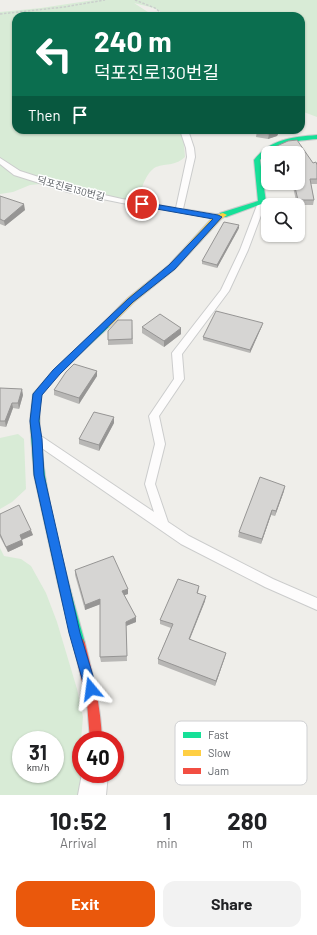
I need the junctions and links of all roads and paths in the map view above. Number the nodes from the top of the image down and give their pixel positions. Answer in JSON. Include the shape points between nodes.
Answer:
{"nodes":[{"id":1,"x":106,"y":0,"type":"edge"},
{"id":2,"x":135,"y":0,"type":"edge"},
{"id":3,"x":19,"y":12,"type":"edge"},
{"id":4,"x":160,"y":12,"type":"edge"},
{"id":5,"x":12,"y":13,"type":"edge"},
{"id":6,"x":0,"y":14,"type":"edge"},
{"id":7,"x":185,"y":134,"type":"edge"},
{"id":8,"x":317,"y":137,"type":"edge"},
{"id":9,"x":0,"y":160,"type":"edge"},
{"id":10,"x":262,"y":198,"type":"edge"},
{"id":11,"x":261,"y":202,"type":"edge"},
{"id":12,"x":261,"y":205,"type":"edge"},
{"id":13,"x":179,"y":211,"type":"junction"},
{"id":14,"x":218,"y":217,"type":"junction"},
{"id":15,"x":37,"y":439,"type":"junction"},
{"id":16,"x":162,"y":524,"type":"junction"},
{"id":17,"x":317,"y":604,"type":"edge"},
{"id":18,"x":96,"y":731,"type":"edge"},
{"id":19,"x":94,"y":783,"type":"edge"},
{"id":20,"x":92,"y":795,"type":"edge"}],
"edges":[{"from":1,"to":3,"type":"path"},
{"from":2,"to":4,"type":"path"},
{"from":5,"to":6,"type":"path"},
{"from":7,"to":13,"type":"lane","via":[[191,157]]},
{"from":8,"to":10,"type":"street","via":[[298,138],[267,148],[257,160]]},
{"from":9,"to":13,"type":"lane","name":"덕포진로130번길","via":[[17,173],[71,190]]},
{"from":11,"to":14,"type":"street"},
{"from":12,"to":16,"type":"lane","via":[[225,291],[177,353],[179,379],[154,416],[160,444],[150,484]]},
{"from":13,"to":14,"type":"lane","name":"덕포진로130번길"},
{"from":14,"to":15,"type":"street","via":[[172,267],[131,300],[56,372],[37,394],[34,421]]},
{"from":15,"to":16,"type":"lane"},
{"from":15,"to":18,"type":"street","via":[[39,475],[75,633],[91,689]]},
{"from":16,"to":17,"type":"lane","via":[[185,540],[269,583]]},
{"from":19,"to":20,"type":"street"}]}
